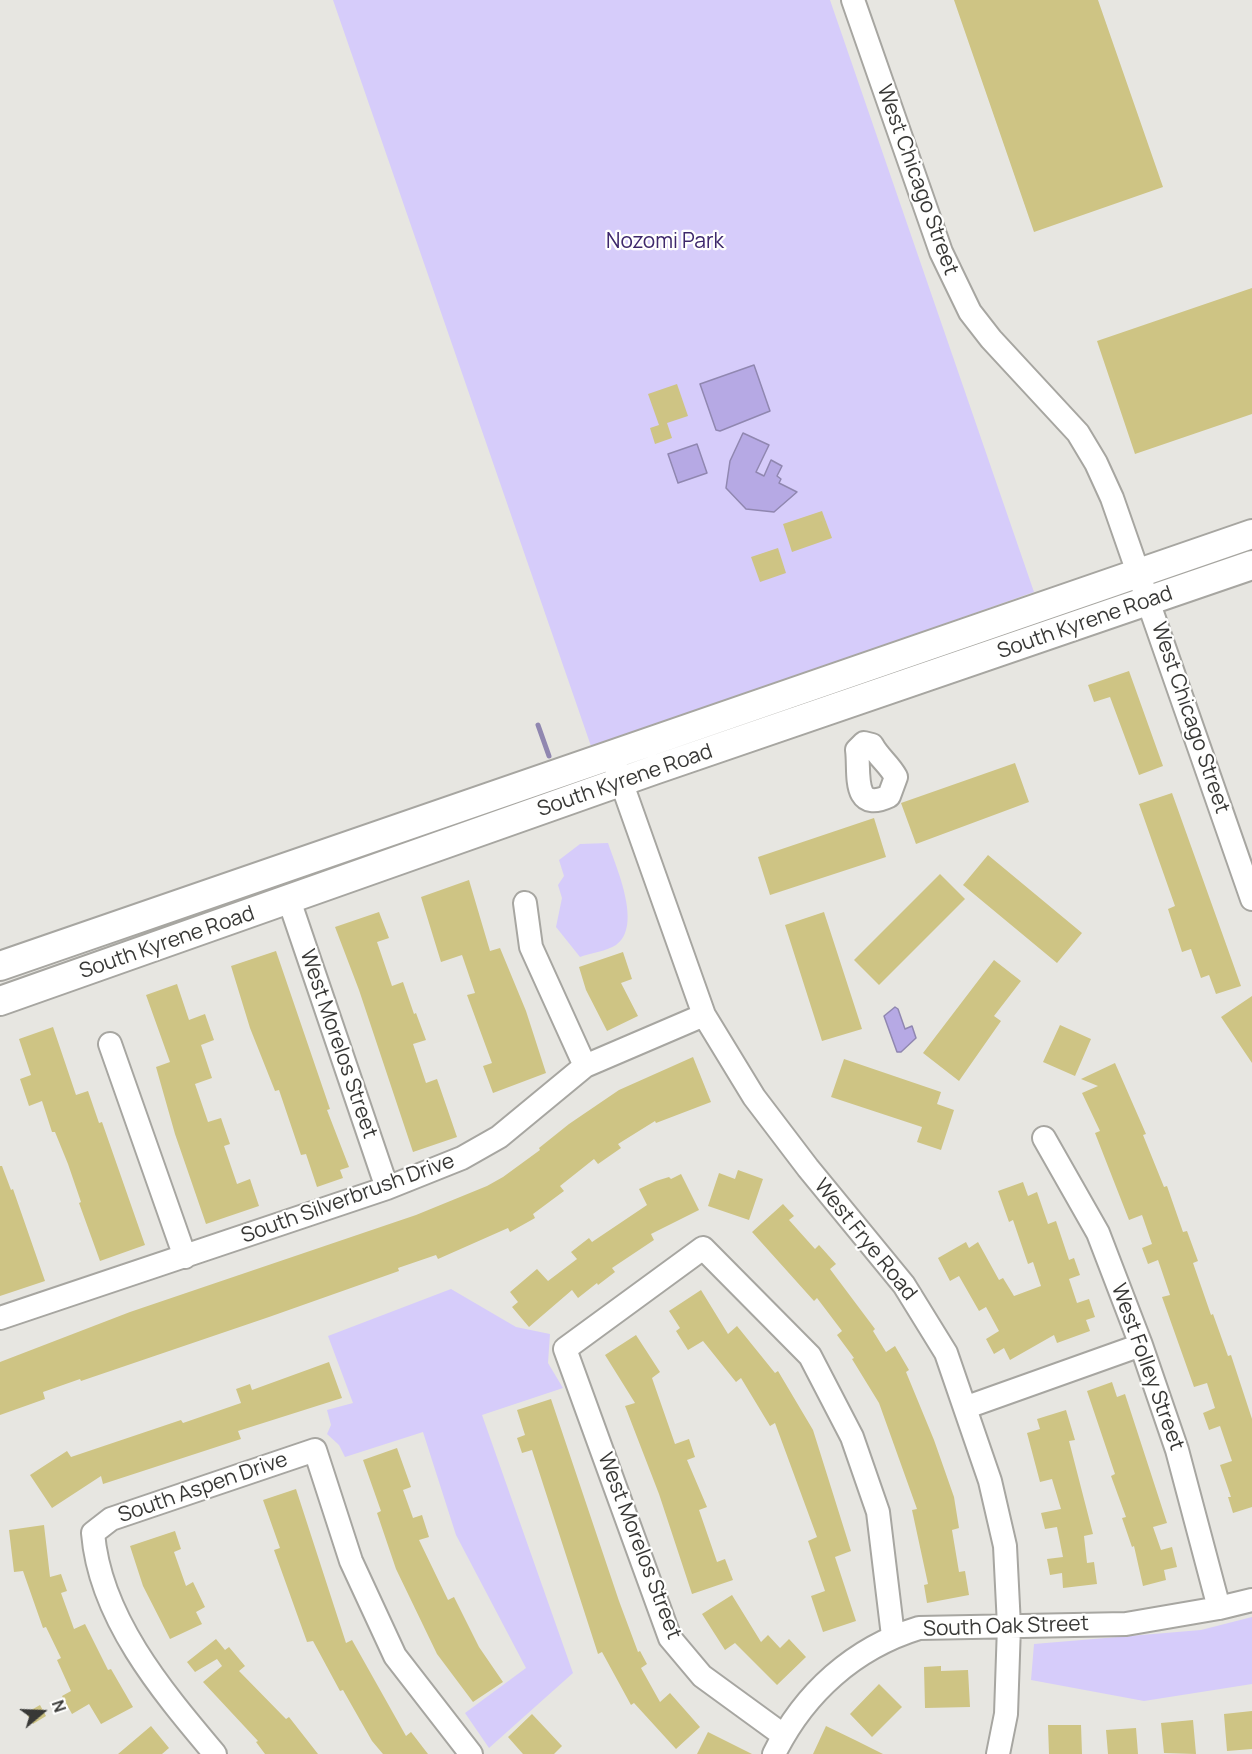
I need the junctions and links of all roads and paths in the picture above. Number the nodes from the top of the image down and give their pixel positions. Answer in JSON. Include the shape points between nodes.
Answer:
{"nodes":[{"id":1,"x":853,"y":0,"type":"edge"},
{"id":2,"x":1252,"y":534,"type":"edge"},
{"id":3,"x":1252,"y":566,"type":"edge"},
{"id":4,"x":1139,"y":573,"type":"junction"},
{"id":5,"x":1149,"y":601,"type":"junction"},
{"id":6,"x":617,"y":769,"type":"junction"},
{"id":7,"x":1248,"y":875,"type":"edge"},
{"id":8,"x":1252,"y":899,"type":"edge"},
{"id":9,"x":289,"y":900,"type":"junction"},
{"id":10,"x":525,"y":903,"type":"dead end"},
{"id":11,"x":32,"y":956,"type":"junction"},
{"id":12,"x":0,"y":966,"type":"edge"},
{"id":13,"x":0,"y":981,"type":"edge"},
{"id":14,"x":0,"y":1001,"type":"edge"},
{"id":15,"x":704,"y":1015,"type":"junction"},
{"id":16,"x":110,"y":1044,"type":"dead end"},
{"id":17,"x":585,"y":1066,"type":"junction"},
{"id":18,"x":1044,"y":1138,"type":"dead end"},
{"id":19,"x":387,"y":1188,"type":"junction"},
{"id":20,"x":185,"y":1257,"type":"junction"},
{"id":21,"x":0,"y":1318,"type":"edge"},
{"id":22,"x":1141,"y":1345,"type":"junction"},
{"id":23,"x":967,"y":1407,"type":"junction"},
{"id":24,"x":1252,"y":1600,"type":"edge"},
{"id":25,"x":1219,"y":1608,"type":"junction"},
{"id":26,"x":1009,"y":1626,"type":"junction"},
{"id":27,"x":892,"y":1636,"type":"junction"},
{"id":28,"x":779,"y":1744,"type":"edge"},
{"id":29,"x":215,"y":1754,"type":"edge"},
{"id":30,"x":471,"y":1754,"type":"edge"},
{"id":31,"x":998,"y":1754,"type":"edge"}],
"edges":[{"from":1,"to":4,"type":"street","name":"West Chicago Street","via":[[952,276],[970,312],[991,339],[1063,414],[1087,448],[1112,498]]},
{"from":2,"to":4,"type":"main road","name":"South Kyrene Road"},
{"from":3,"to":5,"type":"main road","name":"South Kyrene Road"},
{"from":4,"to":5,"type":"street","name":"West Chicago Street"},
{"from":4,"to":6,"type":"main road","name":"South Kyrene Road"},
{"from":5,"to":6,"type":"main road","name":"South Kyrene Road"},
{"from":5,"to":7,"type":"street","name":"West Chicago Street"},
{"from":6,"to":9,"type":"main road","name":"South Kyrene Road"},
{"from":6,"to":11,"type":"main road","name":"South Kyrene Road"},
{"from":6,"to":15,"type":"street","name":"West Frye Road"},
{"from":7,"to":8,"type":"street","name":"West Chicago Street"},
{"from":9,"to":14,"type":"main road","name":"South Kyrene Road"},
{"from":9,"to":19,"type":"street","name":"West Morelos Street"},
{"from":10,"to":17,"type":"street","via":[[531,947]]},
{"from":11,"to":12,"type":"main road","name":"South Kyrene Road"},
{"from":11,"to":13,"type":"main road","via":[[15,976]]},
{"from":15,"to":17,"type":"street","name":"South Silverbrush Drive"},
{"from":15,"to":23,"type":"street","name":"West Frye Road","via":[[774,1124],[904,1285],[946,1353]]},
{"from":16,"to":20,"type":"street"},
{"from":17,"to":19,"type":"street","name":"South Silverbrush Drive","via":[[499,1137],[462,1158]]},
{"from":18,"to":22,"type":"street","name":"West Folley Street","via":[[1098,1233]]},
{"from":19,"to":20,"type":"street","name":"South Silverbrush Drive"},
{"from":20,"to":21,"type":"street","name":"South Silverbrush Drive"},
{"from":22,"to":23,"type":"street"},
{"from":22,"to":25,"type":"street","name":"West Folley Street","via":[[1177,1450]]},
{"from":23,"to":26,"type":"street","name":"West Frye Road","via":[[1005,1546]]},
{"from":24,"to":25,"type":"street","name":"South Oak Street"},
{"from":25,"to":26,"type":"street","name":"South Oak Street","via":[[1126,1624]]},
{"from":26,"to":27,"type":"street","name":"South Oak Street","via":[[919,1628]]},
{"from":26,"to":31,"type":"street","name":"West Frye Road","via":[[1006,1714]]},
{"from":27,"to":28,"type":"street","name":"South Oak Street","via":[[826,1680]]},
{"from":27,"to":28,"type":"street","name":"West Morelos Street","via":[[878,1512],[852,1437],[810,1356],[703,1248],[565,1349],[670,1638],[702,1676]]},
{"from":29,"to":30,"type":"street","name":"South Aspen Drive","via":[[157,1683],[126,1633],[95,1557],[93,1533],[111,1519],[315,1450],[351,1561],[395,1656]]}]}
